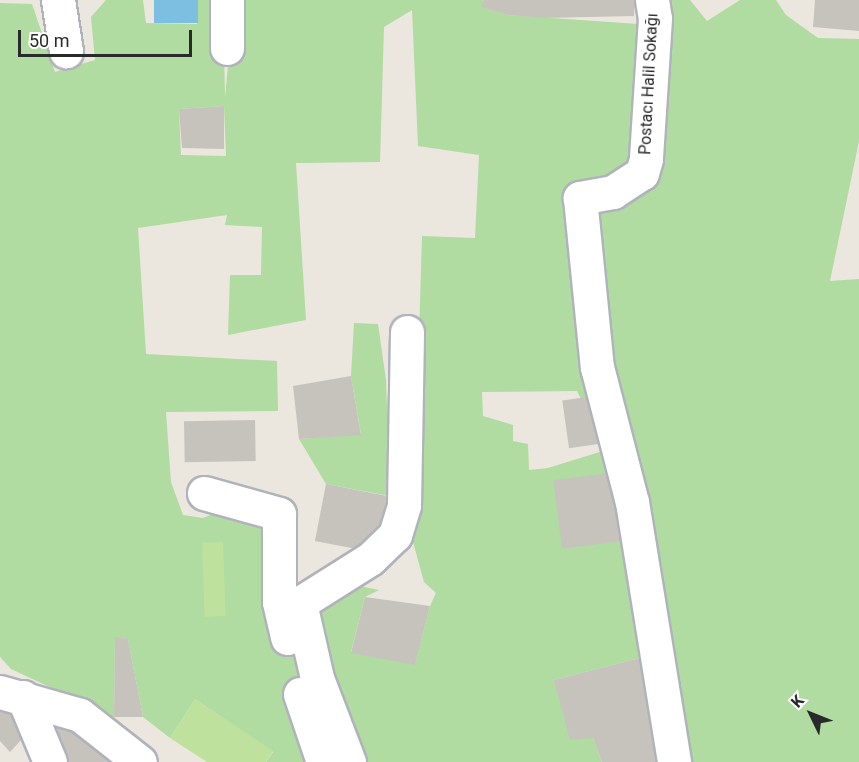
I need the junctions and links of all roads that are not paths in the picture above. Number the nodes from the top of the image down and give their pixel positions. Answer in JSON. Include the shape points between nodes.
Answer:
{"nodes":[{"id":1,"x":58,"y":0,"type":"edge"},
{"id":2,"x":227,"y":0,"type":"edge"},
{"id":3,"x":652,"y":0,"type":"edge"},
{"id":4,"x":227,"y":48,"type":"dead end"},
{"id":5,"x":66,"y":51,"type":"dead end"},
{"id":6,"x":407,"y":332,"type":"dead end"},
{"id":7,"x":204,"y":493,"type":"dead end"},
{"id":8,"x":11,"y":694,"type":"edge"},
{"id":9,"x":50,"y":762,"type":"edge"},
{"id":10,"x":140,"y":762,"type":"edge"},
{"id":11,"x":323,"y":762,"type":"edge"},
{"id":12,"x":349,"y":762,"type":"edge"},
{"id":13,"x":674,"y":762,"type":"edge"}],
"edges":[{"from":1,"to":5,"type":"street"},
{"from":2,"to":4,"type":"street"},
{"from":3,"to":13,"type":"street","name":"Postacı Halil Sokağı","via":[[655,18],[642,173],[613,192],[580,198],[597,367],[633,502]]},
{"from":6,"to":12,"type":"street","via":[[404,505],[394,535],[370,559],[300,603],[317,678]]},
{"from":7,"to":11,"type":"street","via":[[279,514],[279,602],[301,695]]},
{"from":8,"to":9,"type":"street"},
{"from":8,"to":10,"type":"street","via":[[80,715]]}]}
